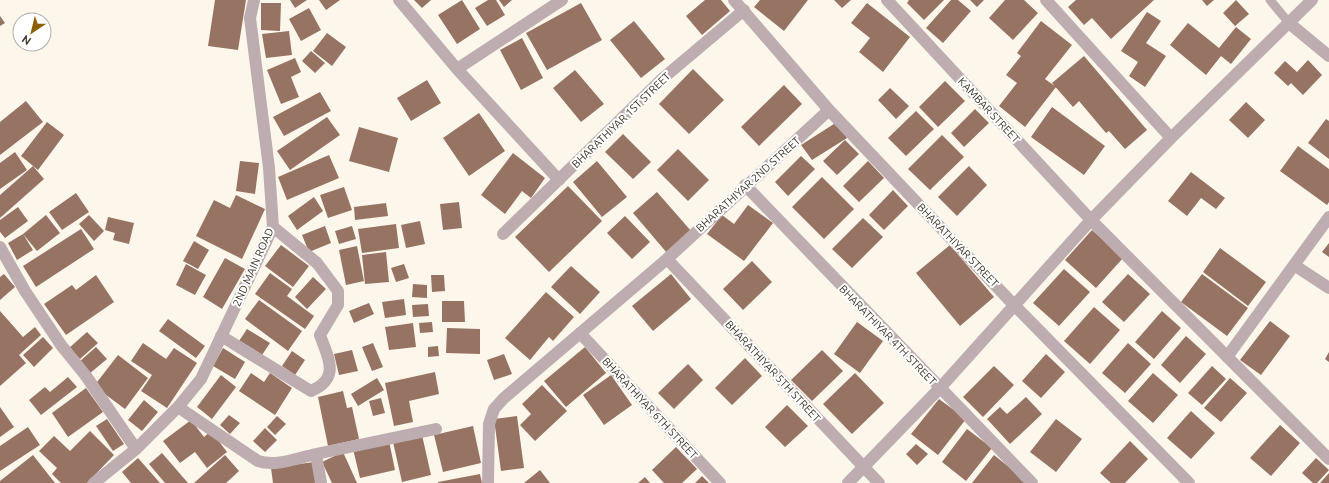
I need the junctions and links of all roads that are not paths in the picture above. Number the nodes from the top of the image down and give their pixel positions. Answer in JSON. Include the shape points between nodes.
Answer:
{"nodes":[{"id":1,"x":254,"y":0,"type":"edge"},
{"id":2,"x":399,"y":0,"type":"edge"},
{"id":3,"x":562,"y":0,"type":"edge"},
{"id":4,"x":734,"y":0,"type":"edge"},
{"id":5,"x":887,"y":0,"type":"edge"},
{"id":6,"x":1046,"y":0,"type":"edge"},
{"id":7,"x":1270,"y":0,"type":"edge"},
{"id":8,"x":1312,"y":0,"type":"edge"},
{"id":9,"x":744,"y":10,"type":"junction"},
{"id":10,"x":1289,"y":23,"type":"junction"},
{"id":11,"x":1329,"y":56,"type":"edge"},
{"id":12,"x":457,"y":69,"type":"junction"},
{"id":13,"x":829,"y":110,"type":"junction"},
{"id":14,"x":1171,"y":138,"type":"junction"},
{"id":15,"x":558,"y":180,"type":"junction"},
{"id":16,"x":745,"y":185,"type":"junction"},
{"id":17,"x":1329,"y":217,"type":"edge"},
{"id":18,"x":1090,"y":220,"type":"junction"},
{"id":19,"x":273,"y":227,"type":"junction"},
{"id":20,"x":503,"y":234,"type":"dead end"},
{"id":21,"x":0,"y":247,"type":"edge"},
{"id":22,"x":667,"y":258,"type":"junction"},
{"id":23,"x":1294,"y":265,"type":"junction"},
{"id":24,"x":1329,"y":288,"type":"edge"},
{"id":25,"x":1016,"y":306,"type":"junction"},
{"id":26,"x":580,"y":333,"type":"junction"},
{"id":27,"x":221,"y":336,"type":"junction"},
{"id":28,"x":1227,"y":357,"type":"junction"},
{"id":29,"x":940,"y":388,"type":"junction"},
{"id":30,"x":178,"y":407,"type":"junction"},
{"id":31,"x":436,"y":429,"type":"dead end"},
{"id":32,"x":136,"y":449,"type":"junction"},
{"id":33,"x":316,"y":454,"type":"junction"},
{"id":34,"x":1329,"y":459,"type":"edge"},
{"id":35,"x":863,"y":467,"type":"junction"},
{"id":36,"x":94,"y":483,"type":"edge"},
{"id":37,"x":321,"y":483,"type":"edge"},
{"id":38,"x":488,"y":483,"type":"edge"},
{"id":39,"x":720,"y":483,"type":"edge"},
{"id":40,"x":848,"y":483,"type":"edge"},
{"id":41,"x":879,"y":483,"type":"edge"},
{"id":42,"x":1032,"y":483,"type":"edge"},
{"id":43,"x":1189,"y":483,"type":"edge"}],
"edges":[{"from":1,"to":19,"type":"street","name":"2ND MAIN ROAD","via":[[250,18],[269,168]]},
{"from":2,"to":12,"type":"street"},
{"from":3,"to":12,"type":"street"},
{"from":4,"to":9,"type":"street","name":"BHARATHIYAR STREET"},
{"from":5,"to":18,"type":"street","name":"KAMBAR STREET"},
{"from":6,"to":14,"type":"street"},
{"from":7,"to":10,"type":"lane"},
{"from":8,"to":10,"type":"street"},
{"from":9,"to":13,"type":"street","name":"BHARATHIYAR STREET"},
{"from":9,"to":15,"type":"street","name":"BHARATHIYAR 1ST STREET","via":[[662,79]]},
{"from":10,"to":11,"type":"street"},
{"from":10,"to":14,"type":"street"},
{"from":12,"to":15,"type":"street"},
{"from":13,"to":16,"type":"street","name":"BHARATHIYAR 2ND STREET"},
{"from":13,"to":25,"type":"street","name":"BHARATHIYAR STREET"},
{"from":14,"to":18,"type":"street"},
{"from":15,"to":20,"type":"street","name":"BHARATHIYAR 1ST STREET"},
{"from":16,"to":22,"type":"street","name":"BHARATHIYAR 2ND STREET"},
{"from":16,"to":29,"type":"street","name":"BHARATHIYAR 4TH STREET"},
{"from":17,"to":23,"type":"street"},
{"from":18,"to":25,"type":"street"},
{"from":18,"to":28,"type":"street","name":"KAMBAR STREET"},
{"from":19,"to":27,"type":"street","name":"2ND MAIN ROAD"},
{"from":19,"to":27,"type":"street","via":[[317,263],[338,291],[338,305],[320,335],[330,361],[330,372],[321,387],[311,391]]},
{"from":21,"to":32,"type":"street","via":[[25,291],[61,345],[86,376]]},
{"from":22,"to":26,"type":"street","name":"BHARATHIYAR 2ND STREET"},
{"from":22,"to":35,"type":"street","name":"BHARATHIYAR 5TH STREET"},
{"from":23,"to":24,"type":"street"},
{"from":23,"to":28,"type":"street"},
{"from":25,"to":29,"type":"street"},
{"from":25,"to":43,"type":"street","name":"BHARATHIYAR STREET"},
{"from":26,"to":38,"type":"street","name":"BHARATHIYAR 2ND STREET","via":[[494,409],[489,424]]},
{"from":26,"to":39,"type":"street","name":"BHARATHIYAR 6TH STREET"},
{"from":27,"to":30,"type":"street","name":"2ND MAIN ROAD","via":[[201,379]]},
{"from":28,"to":34,"type":"street","name":"KAMBAR STREET"},
{"from":29,"to":35,"type":"street"},
{"from":29,"to":42,"type":"street","name":"BHARATHIYAR 4TH STREET"},
{"from":30,"to":32,"type":"street","name":"2ND MAIN ROAD"},
{"from":30,"to":33,"type":"street","via":[[266,464]]},
{"from":31,"to":33,"type":"street"},
{"from":32,"to":36,"type":"street","name":"2ND MAIN ROAD"},
{"from":33,"to":37,"type":"street"},
{"from":35,"to":40,"type":"street"},
{"from":35,"to":41,"type":"street","name":"BHARATHIYAR 5TH STREET"}]}
